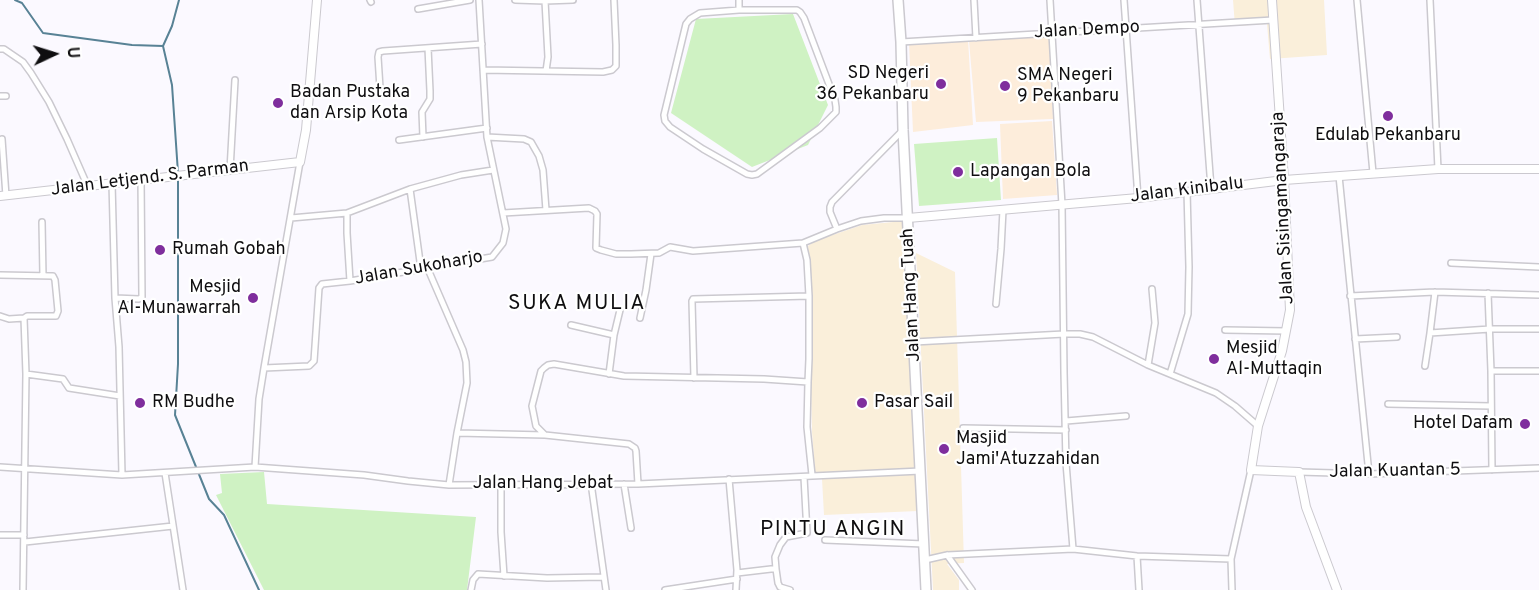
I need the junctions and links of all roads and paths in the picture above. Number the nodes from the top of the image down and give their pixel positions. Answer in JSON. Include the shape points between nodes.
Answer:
{"nodes":[{"id":1,"x":317,"y":0,"type":"edge"},
{"id":2,"x":470,"y":0,"type":"edge"},
{"id":3,"x":479,"y":0,"type":"edge"},
{"id":4,"x":515,"y":0,"type":"edge"},
{"id":5,"x":573,"y":0,"type":"edge"},
{"id":6,"x":614,"y":0,"type":"edge"},
{"id":7,"x":739,"y":0,"type":"edge"},
{"id":8,"x":898,"y":0,"type":"edge"},
{"id":9,"x":974,"y":0,"type":"edge"},
{"id":10,"x":1050,"y":0,"type":"edge"},
{"id":11,"x":1124,"y":0,"type":"edge"},
{"id":12,"x":1197,"y":0,"type":"edge"},
{"id":13,"x":1272,"y":0,"type":"edge"},
{"id":14,"x":1358,"y":0,"type":"edge"},
{"id":15,"x":1430,"y":0,"type":"edge"},
{"id":16,"x":545,"y":1,"type":"edge"},
{"id":17,"x":418,"y":9,"type":"dead end"},
{"id":18,"x":739,"y":10,"type":"junction"},
{"id":19,"x":1273,"y":20,"type":"junction"},
{"id":20,"x":1199,"y":24,"type":"junction"},
{"id":21,"x":1126,"y":29,"type":"junction"},
{"id":22,"x":1053,"y":33,"type":"junction"},
{"id":23,"x":976,"y":38,"type":"junction"},
{"id":24,"x":901,"y":42,"type":"junction"},
{"id":25,"x":482,"y":44,"type":"junction"},
{"id":26,"x":428,"y":48,"type":"junction"},
{"id":27,"x":0,"y":49,"type":"edge"},
{"id":28,"x":483,"y":70,"type":"junction"},
{"id":29,"x":546,"y":71,"type":"junction"},
{"id":30,"x":235,"y":80,"type":"dead end"},
{"id":31,"x":380,"y":88,"type":"dead end"},
{"id":32,"x":487,"y":128,"type":"junction"},
{"id":33,"x":903,"y":130,"type":"junction"},
{"id":34,"x":423,"y":137,"type":"junction"},
{"id":35,"x":487,"y":137,"type":"junction"},
{"id":36,"x":2,"y":139,"type":"dead end"},
{"id":37,"x":399,"y":140,"type":"dead end"},
{"id":38,"x":300,"y":162,"type":"junction"},
{"id":39,"x":1539,"y":169,"type":"edge"},
{"id":40,"x":230,"y":170,"type":"junction"},
{"id":41,"x":493,"y":170,"type":"junction"},
{"id":42,"x":1438,"y":170,"type":"junction"},
{"id":43,"x":1372,"y":173,"type":"junction"},
{"id":44,"x":1339,"y":176,"type":"junction"},
{"id":45,"x":141,"y":179,"type":"junction"},
{"id":46,"x":1284,"y":180,"type":"junction"},
{"id":47,"x":112,"y":183,"type":"junction"},
{"id":48,"x":88,"y":187,"type":"junction"},
{"id":49,"x":1210,"y":188,"type":"junction"},
{"id":50,"x":410,"y":189,"type":"junction"},
{"id":51,"x":1186,"y":191,"type":"junction"},
{"id":52,"x":3,"y":196,"type":"edge"},
{"id":53,"x":1138,"y":198,"type":"junction"},
{"id":54,"x":1062,"y":204,"type":"junction"},
{"id":55,"x":546,"y":210,"type":"junction"},
{"id":56,"x":1003,"y":210,"type":"junction"},
{"id":57,"x":347,"y":213,"type":"junction"},
{"id":58,"x":502,"y":213,"type":"junction"},
{"id":59,"x":291,"y":218,"type":"junction"},
{"id":60,"x":908,"y":218,"type":"junction"},
{"id":61,"x":42,"y":222,"type":"dead end"},
{"id":62,"x":837,"y":229,"type":"junction"},
{"id":63,"x":803,"y":243,"type":"junction"},
{"id":64,"x":651,"y":254,"type":"junction"},
{"id":65,"x":1451,"y":263,"type":"dead end"},
{"id":66,"x":427,"y":267,"type":"junction"},
{"id":67,"x":1539,"y":267,"type":"edge"},
{"id":68,"x":420,"y":269,"type":"junction"},
{"id":69,"x":0,"y":275,"type":"edge"},
{"id":70,"x":42,"y":276,"type":"junction"},
{"id":71,"x":350,"y":281,"type":"junction"},
{"id":72,"x":1152,"y":289,"type":"dead end"},
{"id":73,"x":1435,"y":292,"type":"junction"},
{"id":74,"x":1488,"y":293,"type":"junction"},
{"id":75,"x":1539,"y":295,"type":"edge"},
{"id":76,"x":809,"y":296,"type":"junction"},
{"id":77,"x":1350,"y":296,"type":"junction"},
{"id":78,"x":115,"y":298,"type":"junction"},
{"id":79,"x":996,"y":304,"type":"dead end"},
{"id":80,"x":620,"y":310,"type":"dead end"},
{"id":81,"x":0,"y":316,"type":"edge"},
{"id":82,"x":24,"y":318,"type":"junction"},
{"id":83,"x":640,"y":318,"type":"dead end"},
{"id":84,"x":571,"y":325,"type":"dead end"},
{"id":85,"x":1490,"y":329,"type":"junction"},
{"id":86,"x":1539,"y":329,"type":"edge"},
{"id":87,"x":1225,"y":330,"type":"dead end"},
{"id":88,"x":1286,"y":331,"type":"junction"},
{"id":89,"x":1430,"y":333,"type":"junction"},
{"id":90,"x":1064,"y":334,"type":"junction"},
{"id":91,"x":614,"y":335,"type":"junction"},
{"id":92,"x":1397,"y":337,"type":"dead end"},
{"id":93,"x":1355,"y":339,"type":"junction"},
{"id":94,"x":914,"y":342,"type":"junction"},
{"id":95,"x":1149,"y":365,"type":"junction"},
{"id":96,"x":1425,"y":366,"type":"dead end"},
{"id":97,"x":264,"y":368,"type":"junction"},
{"id":98,"x":1491,"y":371,"type":"junction"},
{"id":99,"x":1539,"y":371,"type":"edge"},
{"id":100,"x":26,"y":374,"type":"junction"},
{"id":101,"x":609,"y":374,"type":"junction"},
{"id":102,"x":1170,"y":374,"type":"junction"},
{"id":103,"x":694,"y":378,"type":"junction"},
{"id":104,"x":808,"y":381,"type":"junction"},
{"id":105,"x":120,"y":396,"type":"junction"},
{"id":106,"x":1388,"y":405,"type":"dead end"},
{"id":107,"x":1491,"y":406,"type":"junction"},
{"id":108,"x":1126,"y":416,"type":"dead end"},
{"id":109,"x":1066,"y":421,"type":"junction"},
{"id":110,"x":1258,"y":426,"type":"junction"},
{"id":111,"x":963,"y":428,"type":"dead end"},
{"id":112,"x":1066,"y":430,"type":"junction"},
{"id":113,"x":457,"y":433,"type":"junction"},
{"id":114,"x":544,"y":435,"type":"junction"},
{"id":115,"x":0,"y":467,"type":"edge"},
{"id":116,"x":255,"y":467,"type":"junction"},
{"id":117,"x":24,"y":468,"type":"junction"},
{"id":118,"x":1539,"y":468,"type":"edge"},
{"id":119,"x":1251,"y":470,"type":"junction"},
{"id":120,"x":1492,"y":470,"type":"junction"},
{"id":121,"x":921,"y":471,"type":"junction"},
{"id":122,"x":1299,"y":472,"type":"junction"},
{"id":123,"x":165,"y":473,"type":"junction"},
{"id":124,"x":1370,"y":474,"type":"junction"},
{"id":125,"x":122,"y":475,"type":"junction"},
{"id":126,"x":812,"y":475,"type":"junction"},
{"id":127,"x":804,"y":477,"type":"junction"},
{"id":128,"x":729,"y":479,"type":"junction"},
{"id":129,"x":501,"y":483,"type":"junction"},
{"id":130,"x":591,"y":483,"type":"junction"},
{"id":131,"x":638,"y":483,"type":"junction"},
{"id":132,"x":449,"y":484,"type":"junction"},
{"id":133,"x":624,"y":484,"type":"junction"},
{"id":134,"x":174,"y":526,"type":"junction"},
{"id":135,"x":631,"y":528,"type":"dead end"},
{"id":136,"x":0,"y":535,"type":"edge"},
{"id":137,"x":24,"y":535,"type":"junction"},
{"id":138,"x":825,"y":540,"type":"dead end"},
{"id":139,"x":25,"y":542,"type":"junction"},
{"id":140,"x":924,"y":544,"type":"junction"},
{"id":141,"x":1073,"y":549,"type":"junction"},
{"id":142,"x":947,"y":555,"type":"junction"},
{"id":143,"x":1137,"y":556,"type":"junction"},
{"id":144,"x":1231,"y":559,"type":"junction"},
{"id":145,"x":925,"y":560,"type":"junction"},
{"id":146,"x":776,"y":569,"type":"junction"},
{"id":147,"x":504,"y":576,"type":"junction"},
{"id":148,"x":737,"y":576,"type":"junction"},
{"id":149,"x":603,"y":577,"type":"junction"},
{"id":150,"x":23,"y":590,"type":"edge"},
{"id":151,"x":183,"y":590,"type":"edge"},
{"id":152,"x":471,"y":590,"type":"edge"},
{"id":153,"x":606,"y":590,"type":"edge"},
{"id":154,"x":665,"y":590,"type":"edge"},
{"id":155,"x":735,"y":590,"type":"edge"},
{"id":156,"x":790,"y":590,"type":"edge"},
{"id":157,"x":926,"y":590,"type":"edge"},
{"id":158,"x":972,"y":590,"type":"edge"},
{"id":159,"x":1138,"y":590,"type":"edge"},
{"id":160,"x":1233,"y":590,"type":"edge"},
{"id":161,"x":1337,"y":590,"type":"edge"}],
"edges":[{"from":1,"to":38,"type":"main road"},
{"from":2,"to":17,"type":"street"},
{"from":3,"to":25,"type":"street","name":"Jalan Sukoharjo"},
{"from":4,"to":16,"type":"street"},
{"from":5,"to":16,"type":"street"},
{"from":6,"to":29,"type":"street","via":[[616,45],[612,70]]},
{"from":7,"to":18,"type":"street"},
{"from":8,"to":24,"type":"main road","name":"Jalan Hang Tuah"},
{"from":9,"to":23,"type":"street"},
{"from":10,"to":22,"type":"street"},
{"from":11,"to":21,"type":"street"},
{"from":12,"to":20,"type":"street"},
{"from":13,"to":19,"type":"main road","name":"Jalan Sisingamangaraja"},
{"from":14,"to":43,"type":"street"},
{"from":15,"to":42,"type":"street"},
{"from":16,"to":29,"type":"street"},
{"from":18,"to":18,"type":"street","via":[[700,13],[686,24],[664,115],[670,127],[752,175],[820,128],[836,112],[836,107],[800,12]]},
{"from":19,"to":20,"type":"street","name":"Jalan Dempo"},
{"from":19,"to":46,"type":"main road","name":"Jalan Sisingamangaraja"},
{"from":20,"to":21,"type":"street","name":"Jalan Dempo"},
{"from":20,"to":49,"type":"street"},
{"from":21,"to":22,"type":"street","name":"Jalan Dempo"},
{"from":21,"to":53,"type":"street"},
{"from":22,"to":23,"type":"street","name":"Jalan Dempo"},
{"from":22,"to":54,"type":"street"},
{"from":23,"to":24,"type":"street","name":"Jalan Dempo"},
{"from":24,"to":33,"type":"main road","name":"Jalan Hang Tuah"},
{"from":25,"to":26,"type":"street"},
{"from":25,"to":28,"type":"street","name":"Jalan Sukoharjo"},
{"from":26,"to":31,"type":"street","via":[[380,52]]},
{"from":26,"to":34,"type":"street","via":[[430,99],[422,112]]},
{"from":27,"to":48,"type":"street","via":[[23,62],[31,73],[58,120]]},
{"from":28,"to":29,"type":"street"},
{"from":28,"to":32,"type":"street","name":"Jalan Sukoharjo"},
{"from":30,"to":40,"type":"street"},
{"from":32,"to":34,"type":"street"},
{"from":32,"to":35,"type":"street","name":"Jalan Sukoharjo"},
{"from":33,"to":60,"type":"main road","name":"Jalan Hang Tuah"},
{"from":33,"to":62,"type":"street","via":[[831,202],[830,212]]},
{"from":34,"to":37,"type":"street"},
{"from":35,"to":41,"type":"street","name":"Jalan Sukoharjo"},
{"from":35,"to":55,"type":"street","via":[[531,142],[543,170]]},
{"from":36,"to":52,"type":"street"},
{"from":38,"to":40,"type":"main road","name":"Jalan Letjend. S. Parman"},
{"from":38,"to":59,"type":"street"},
{"from":39,"to":42,"type":"main road","name":"Jalan Kinibalu"},
{"from":40,"to":45,"type":"main road","name":"Jalan Letjend. S. Parman"},
{"from":41,"to":50,"type":"street"},
{"from":41,"to":58,"type":"street","name":"Jalan Sukoharjo"},
{"from":42,"to":43,"type":"main road","name":"Jalan Kinibalu"},
{"from":43,"to":44,"type":"main road","name":"Jalan Kinibalu"},
{"from":44,"to":46,"type":"main road","name":"Jalan Kinibalu"},
{"from":44,"to":77,"type":"street"},
{"from":45,"to":47,"type":"main road","name":"Jalan Letjend. S. Parman"},
{"from":45,"to":78,"type":"street","via":[[142,297]]},
{"from":46,"to":49,"type":"main road","name":"Jalan Kinibalu"},
{"from":46,"to":88,"type":"main road","name":"Jalan Sisingamangaraja","via":[[1290,310]]},
{"from":47,"to":48,"type":"main road","name":"Jalan Letjend. S. Parman"},
{"from":47,"to":78,"type":"street"},
{"from":48,"to":52,"type":"main road","name":"Jalan Letjend. S. Parman"},
{"from":49,"to":51,"type":"main road","name":"Jalan Kinibalu"},
{"from":50,"to":57,"type":"street"},
{"from":50,"to":68,"type":"street"},
{"from":51,"to":53,"type":"main road","name":"Jalan Kinibalu"},
{"from":51,"to":102,"type":"street","via":[[1188,314]]},
{"from":53,"to":54,"type":"main road","name":"Jalan Kinibalu"},
{"from":54,"to":56,"type":"main road","name":"Jalan Kinibalu"},
{"from":54,"to":90,"type":"street"},
{"from":55,"to":58,"type":"street"},
{"from":55,"to":64,"type":"street","via":[[589,208],[597,214],[598,249],[616,254]]},
{"from":56,"to":60,"type":"main road","name":"Jalan Kinibalu"},
{"from":56,"to":79,"type":"street"},
{"from":57,"to":59,"type":"street"},
{"from":57,"to":71,"type":"street"},
{"from":58,"to":66,"type":"street","name":"Jalan Sukoharjo","via":[[506,229],[503,243],[492,257]]},
{"from":59,"to":97,"type":"street"},
{"from":60,"to":62,"type":"street","via":[[861,221]]},
{"from":60,"to":94,"type":"main road","name":"Jalan Hang Tuah"},
{"from":61,"to":70,"type":"street"},
{"from":62,"to":63,"type":"street"},
{"from":63,"to":64,"type":"street","via":[[693,251],[670,247]]},
{"from":63,"to":76,"type":"street"},
{"from":64,"to":83,"type":"street"},
{"from":65,"to":67,"type":"street"},
{"from":66,"to":68,"type":"street","name":"Jalan Sukoharjo"},
{"from":66,"to":113,"type":"street","via":[[466,362],[467,383]]},
{"from":68,"to":71,"type":"street","name":"Jalan Sukoharjo"},
{"from":69,"to":70,"type":"street"},
{"from":70,"to":82,"type":"street","via":[[53,276],[55,280],[58,312],[56,316]]},
{"from":71,"to":97,"type":"street","name":"Jalan Sukoharjo","via":[[326,283],[319,288],[312,364]]},
{"from":72,"to":95,"type":"street","via":[[1155,323]]},
{"from":73,"to":74,"type":"street"},
{"from":73,"to":77,"type":"street"},
{"from":73,"to":89,"type":"street"},
{"from":74,"to":75,"type":"street"},
{"from":74,"to":85,"type":"street"},
{"from":76,"to":103,"type":"street","via":[[693,299]]},
{"from":76,"to":104,"type":"street"},
{"from":77,"to":93,"type":"street"},
{"from":78,"to":105,"type":"street"},
{"from":80,"to":91,"type":"street"},
{"from":81,"to":82,"type":"street"},
{"from":82,"to":100,"type":"street"},
{"from":84,"to":91,"type":"street"},
{"from":85,"to":86,"type":"street"},
{"from":85,"to":89,"type":"street"},
{"from":85,"to":98,"type":"street"},
{"from":87,"to":88,"type":"street"},
{"from":88,"to":110,"type":"main road","name":"Jalan Sisingamangaraja"},
{"from":89,"to":96,"type":"street"},
{"from":90,"to":94,"type":"street"},
{"from":90,"to":95,"type":"street","via":[[1093,337]]},
{"from":90,"to":109,"type":"street"},
{"from":91,"to":101,"type":"street"},
{"from":92,"to":93,"type":"street"},
{"from":93,"to":124,"type":"street"},
{"from":94,"to":121,"type":"main road","name":"Jalan Hang Tuah"},
{"from":95,"to":102,"type":"street"},
{"from":97,"to":116,"type":"street"},
{"from":98,"to":99,"type":"street"},
{"from":98,"to":107,"type":"street"},
{"from":100,"to":105,"type":"street","via":[[63,379],[69,388]]},
{"from":100,"to":117,"type":"street"},
{"from":101,"to":103,"type":"street"},
{"from":101,"to":114,"type":"street","via":[[554,364],[544,368],[532,406],[536,426]]},
{"from":102,"to":110,"type":"street","via":[[1216,393]]},
{"from":103,"to":104,"type":"street"},
{"from":104,"to":126,"type":"street"},
{"from":105,"to":125,"type":"street"},
{"from":106,"to":107,"type":"street"},
{"from":107,"to":120,"type":"street"},
{"from":108,"to":109,"type":"street"},
{"from":109,"to":112,"type":"street"},
{"from":110,"to":119,"type":"main road","name":"Jalan Sisingamangaraja"},
{"from":111,"to":112,"type":"street"},
{"from":112,"to":141,"type":"street"},
{"from":113,"to":114,"type":"street"},
{"from":113,"to":132,"type":"street"},
{"from":114,"to":131,"type":"street","via":[[630,444],[636,452]]},
{"from":115,"to":117,"type":"street","name":"Jalan Hang Jebat"},
{"from":116,"to":123,"type":"street","name":"Jalan Hang Jebat"},
{"from":116,"to":132,"type":"street","name":"Jalan Hang Jebat"},
{"from":117,"to":125,"type":"street","name":"Jalan Hang Jebat"},
{"from":117,"to":137,"type":"street"},
{"from":118,"to":120,"type":"street","name":"Jalan Kuantan 5"},
{"from":119,"to":122,"type":"main road","name":"Jalan Kuantan 5"},
{"from":119,"to":144,"type":"street","name":"Jalan Sisingamangaraja"},
{"from":120,"to":124,"type":"street","name":"Jalan Kuantan 5"},
{"from":121,"to":126,"type":"street","name":"Jalan Hang Jebat"},
{"from":121,"to":140,"type":"main road","name":"Jalan Hang Tuah"},
{"from":122,"to":124,"type":"street","name":"Jalan Kuantan 5"},
{"from":122,"to":161,"type":"main road","via":[[1306,507]]},
{"from":123,"to":125,"type":"street","name":"Jalan Hang Jebat"},
{"from":123,"to":134,"type":"street"},
{"from":126,"to":127,"type":"street","name":"Jalan Hang Jebat"},
{"from":127,"to":128,"type":"street","name":"Jalan Hang Jebat"},
{"from":127,"to":146,"type":"street","via":[[807,533],[786,537],[775,558]]},
{"from":128,"to":131,"type":"street","name":"Jalan Hang Jebat"},
{"from":128,"to":148,"type":"street"},
{"from":129,"to":130,"type":"street","name":"Jalan Hang Jebat"},
{"from":129,"to":132,"type":"street","name":"Jalan Hang Jebat"},
{"from":129,"to":147,"type":"street"},
{"from":130,"to":133,"type":"street","name":"Jalan Hang Jebat"},
{"from":130,"to":149,"type":"street"},
{"from":131,"to":133,"type":"street","name":"Jalan Hang Jebat"},
{"from":133,"to":135,"type":"street"},
{"from":134,"to":139,"type":"street"},
{"from":134,"to":151,"type":"street"},
{"from":136,"to":137,"type":"street"},
{"from":137,"to":139,"type":"street"},
{"from":138,"to":140,"type":"street"},
{"from":139,"to":150,"type":"street"},
{"from":140,"to":145,"type":"main road","name":"Jalan Hang Tuah"},
{"from":141,"to":142,"type":"street"},
{"from":141,"to":143,"type":"street"},
{"from":142,"to":145,"type":"street"},
{"from":142,"to":158,"type":"street"},
{"from":143,"to":144,"type":"street"},
{"from":143,"to":159,"type":"street"},
{"from":144,"to":160,"type":"street","name":"Jalan Sisingamangaraja"},
{"from":145,"to":157,"type":"main road","name":"Jalan Hang Tuah"},
{"from":146,"to":148,"type":"street"},
{"from":146,"to":156,"type":"street","via":[[780,587]]},
{"from":147,"to":149,"type":"street"},
{"from":147,"to":152,"type":"street","via":[[478,574]]},
{"from":148,"to":154,"type":"street"},
{"from":148,"to":155,"type":"street"},
{"from":149,"to":153,"type":"street"}]}
